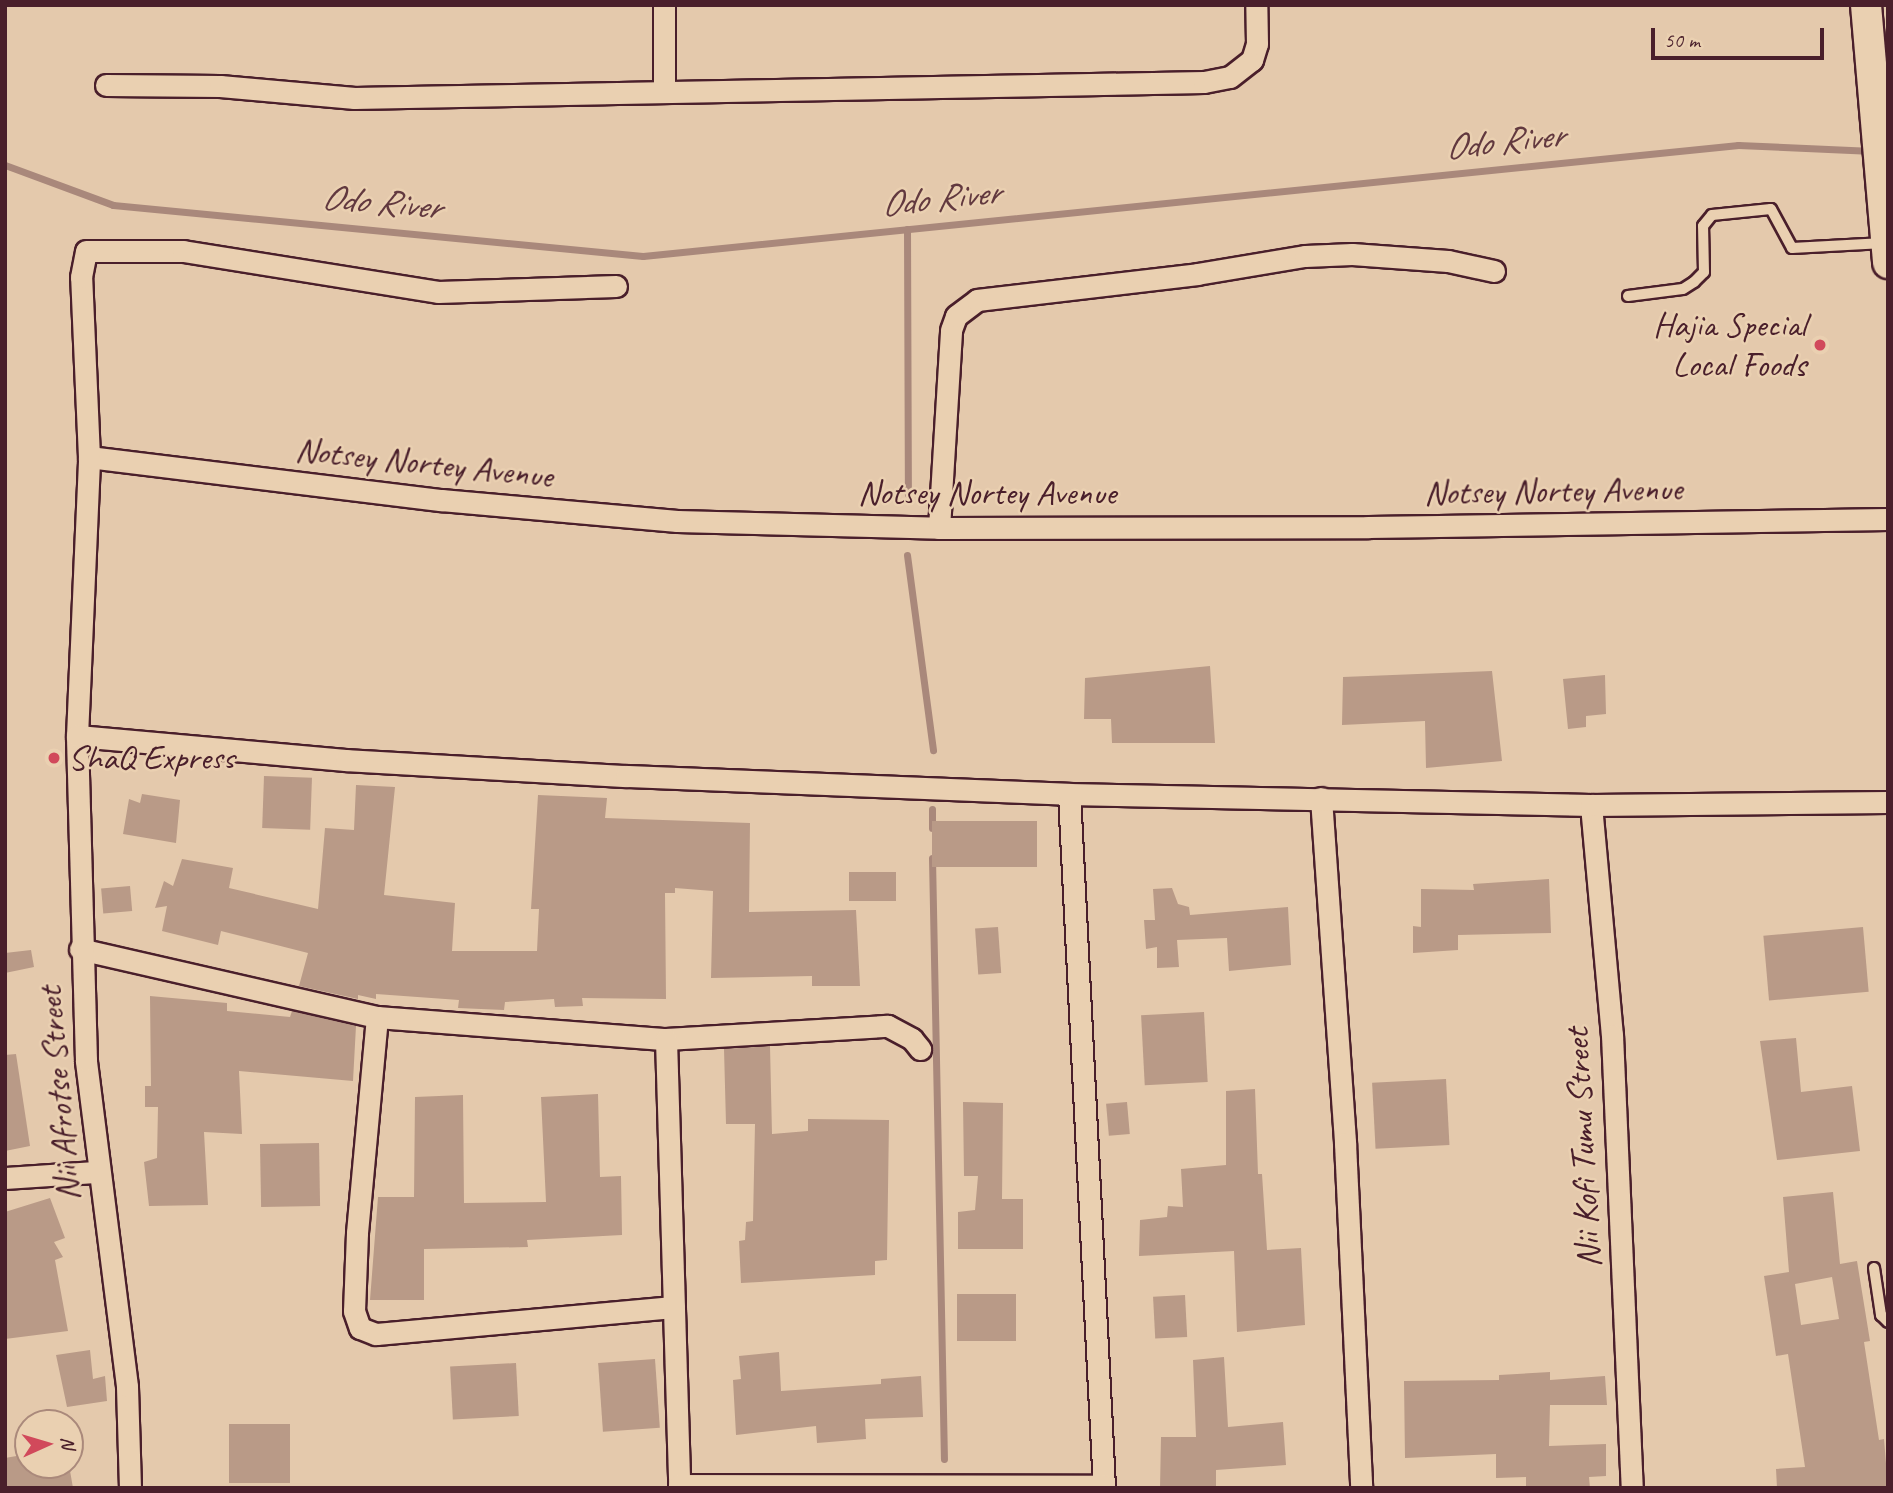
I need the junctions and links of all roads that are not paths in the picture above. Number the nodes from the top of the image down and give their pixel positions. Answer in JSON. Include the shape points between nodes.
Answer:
{"nodes":[{"id":1,"x":664,"y":5,"type":"edge"},
{"id":2,"x":1256,"y":5,"type":"edge"},
{"id":3,"x":1866,"y":5,"type":"edge"},
{"id":4,"x":106,"y":85,"type":"dead end"},
{"id":5,"x":664,"y":90,"type":"junction"},
{"id":6,"x":1887,"y":253,"type":"edge"},
{"id":7,"x":1494,"y":271,"type":"dead end"},
{"id":8,"x":616,"y":286,"type":"dead end"},
{"id":9,"x":1628,"y":296,"type":"dead end"},
{"id":10,"x":89,"y":457,"type":"junction"},
{"id":11,"x":1888,"y":519,"type":"edge"},
{"id":12,"x":939,"y":528,"type":"junction"},
{"id":13,"x":77,"y":736,"type":"junction"},
{"id":14,"x":1069,"y":794,"type":"junction"},
{"id":15,"x":1321,"y":798,"type":"junction"},
{"id":16,"x":1888,"y":802,"type":"edge"},
{"id":17,"x":1591,"y":805,"type":"junction"},
{"id":18,"x":80,"y":949,"type":"junction"},
{"id":19,"x":377,"y":1017,"type":"junction"},
{"id":20,"x":667,"y":1039,"type":"junction"},
{"id":21,"x":920,"y":1049,"type":"dead end"},
{"id":22,"x":96,"y":1171,"type":"junction"},
{"id":23,"x":5,"y":1178,"type":"edge"},
{"id":24,"x":1874,"y":1268,"type":"dead end"},
{"id":25,"x":674,"y":1307,"type":"junction"},
{"id":26,"x":1888,"y":1322,"type":"edge"},
{"id":27,"x":679,"y":1486,"type":"edge"},
{"id":28,"x":1104,"y":1487,"type":"edge"},
{"id":29,"x":130,"y":1488,"type":"edge"},
{"id":30,"x":1361,"y":1488,"type":"edge"},
{"id":31,"x":1632,"y":1488,"type":"edge"}],
"edges":[{"from":1,"to":5,"type":"street"},
{"from":2,"to":5,"type":"street","via":[[1257,44],[1252,60],[1230,77],[1204,82]]},
{"from":3,"to":6,"type":"main road"},
{"from":4,"to":5,"type":"street","via":[[220,86],[355,98]]},
{"from":6,"to":9,"type":"lane","via":[[1792,248],[1771,209],[1712,215],[1703,226],[1704,272],[1694,282],[1683,289]]},
{"from":7,"to":12,"type":"street","via":[[1448,261],[1352,254],[1305,256],[977,300],[956,316],[951,330]]},
{"from":8,"to":10,"type":"street","name":"Nii Afrotse Street","via":[[439,292],[183,251],[86,251],[81,277]]},
{"from":10,"to":12,"type":"street","name":"Notsey Nortey Avenue","via":[[441,500],[677,521]]},
{"from":10,"to":13,"type":"street","name":"Nii Afrotse Street"},
{"from":11,"to":12,"type":"street","name":"Notsey Nortey Avenue"},
{"from":13,"to":14,"type":"street","via":[[346,760]]},
{"from":13,"to":18,"type":"street","name":"Nii Afrotse Street"},
{"from":14,"to":15,"type":"street"},
{"from":14,"to":28,"type":"street"},
{"from":15,"to":17,"type":"street"},
{"from":15,"to":30,"type":"street","via":[[1346,1156]]},
{"from":16,"to":17,"type":"street"},
{"from":17,"to":31,"type":"street","name":"Nii Kofi Tumu Street","via":[[1612,1035]]},
{"from":18,"to":19,"type":"street"},
{"from":18,"to":22,"type":"street","name":"Nii Afrotse Street"},
{"from":19,"to":20,"type":"street"},
{"from":19,"to":25,"type":"street","via":[[357,1233],[354,1311],[360,1328],[376,1334]]},
{"from":20,"to":21,"type":"street","via":[[888,1026]]},
{"from":20,"to":25,"type":"street"},
{"from":22,"to":23,"type":"street"},
{"from":22,"to":29,"type":"street","name":"Nii Afrotse Street","via":[[121,1333]]},
{"from":24,"to":26,"type":"lane","via":[[1881,1315]]},
{"from":25,"to":27,"type":"street"},
{"from":27,"to":28,"type":"street"}]}
